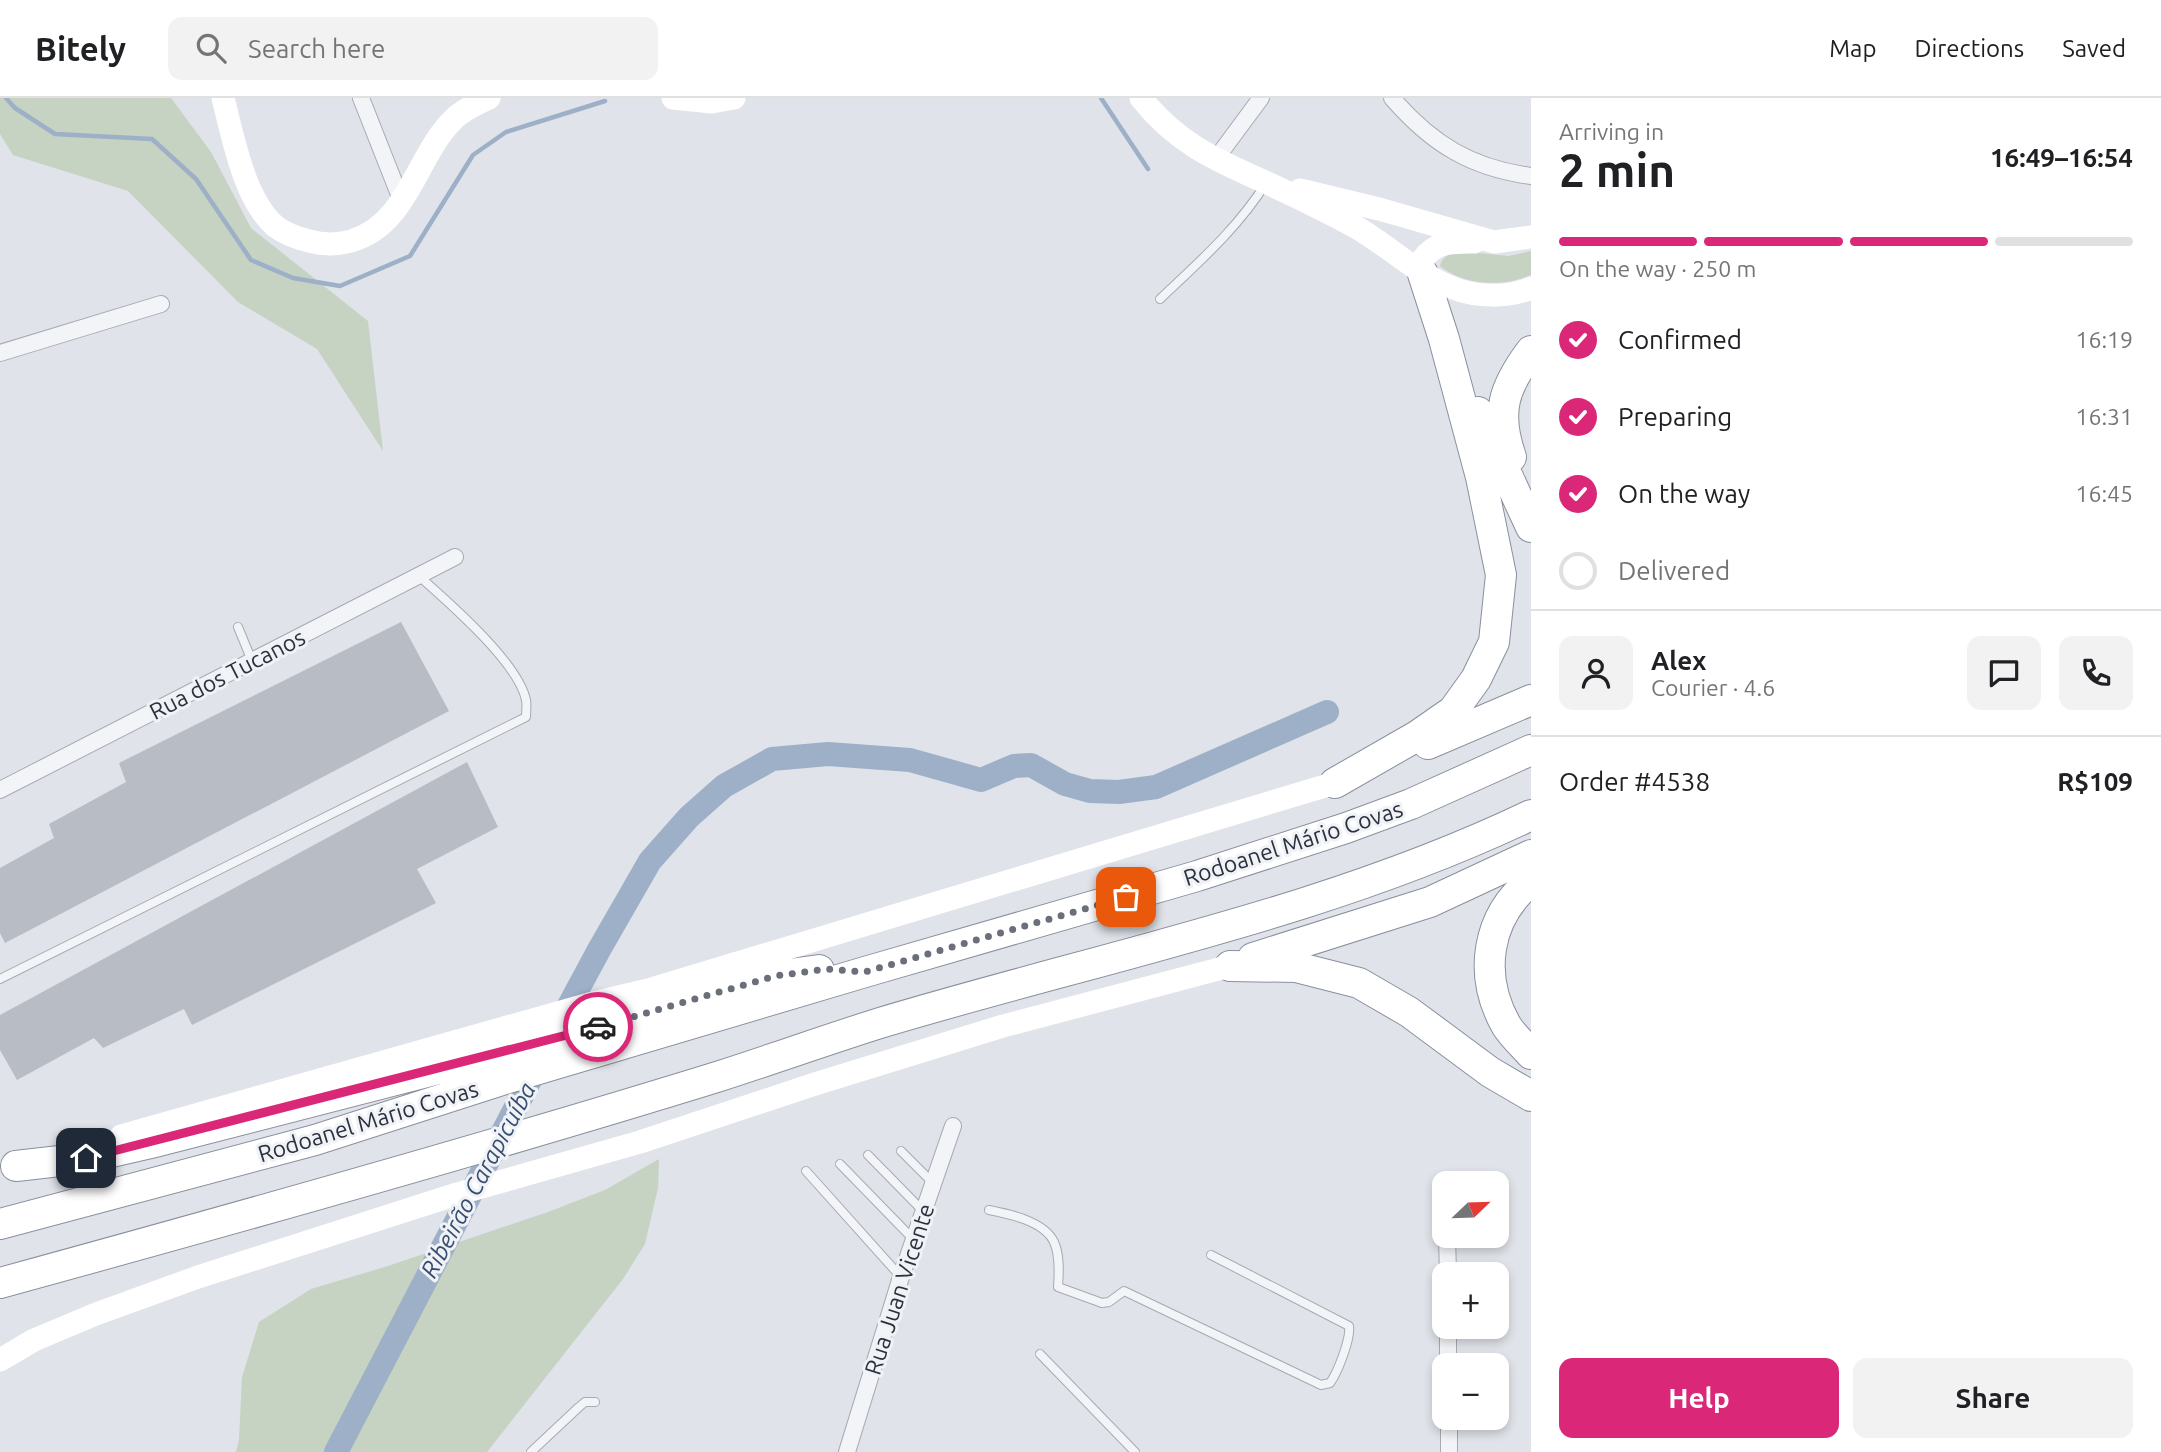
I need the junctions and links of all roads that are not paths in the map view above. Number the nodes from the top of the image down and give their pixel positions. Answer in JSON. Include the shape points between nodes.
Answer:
{"nodes":[{"id":1,"x":205,"y":98,"type":"edge"},
{"id":2,"x":223,"y":98,"type":"edge"},
{"id":3,"x":361,"y":98,"type":"edge"},
{"id":4,"x":674,"y":98,"type":"edge"},
{"id":5,"x":734,"y":98,"type":"edge"},
{"id":6,"x":1141,"y":98,"type":"edge"},
{"id":7,"x":1261,"y":98,"type":"edge"},
{"id":8,"x":1392,"y":98,"type":"edge"},
{"id":9,"x":489,"y":99,"type":"edge"},
{"id":10,"x":238,"y":153,"type":"junction"},
{"id":11,"x":1215,"y":160,"type":"junction"},
{"id":12,"x":1531,"y":176,"type":"edge"},
{"id":13,"x":1266,"y":183,"type":"junction"},
{"id":14,"x":401,"y":202,"type":"junction"},
{"id":15,"x":1531,"y":237,"type":"edge"},
{"id":16,"x":1494,"y":242,"type":"junction"},
{"id":17,"x":1423,"y":274,"type":"junction"},
{"id":18,"x":1531,"y":288,"type":"edge"},
{"id":19,"x":1160,"y":299,"type":"dead end"},
{"id":20,"x":161,"y":304,"type":"dead end"},
{"id":21,"x":1444,"y":339,"type":"junction"},
{"id":22,"x":1531,"y":351,"type":"edge"},
{"id":23,"x":0,"y":353,"type":"edge"},
{"id":24,"x":1531,"y":511,"type":"edge"},
{"id":25,"x":1531,"y":527,"type":"edge"},
{"id":26,"x":454,"y":558,"type":"dead end"},
{"id":27,"x":419,"y":576,"type":"junction"},
{"id":28,"x":238,"y":627,"type":"dead end"},
{"id":29,"x":253,"y":661,"type":"junction"},
{"id":30,"x":1531,"y":700,"type":"edge"},
{"id":31,"x":1531,"y":750,"type":"edge"},
{"id":32,"x":1335,"y":783,"type":"junction"},
{"id":33,"x":0,"y":790,"type":"edge"},
{"id":34,"x":1531,"y":815,"type":"edge"},
{"id":35,"x":1531,"y":855,"type":"edge"},
{"id":36,"x":1531,"y":881,"type":"edge"},
{"id":37,"x":1230,"y":966,"type":"junction"},
{"id":38,"x":865,"y":972,"type":"junction"},
{"id":39,"x":0,"y":978,"type":"edge"},
{"id":40,"x":1531,"y":1054,"type":"edge"},
{"id":41,"x":1531,"y":1097,"type":"edge"},
{"id":42,"x":953,"y":1126,"type":"dead end"},
{"id":43,"x":901,"y":1152,"type":"dead end"},
{"id":44,"x":868,"y":1155,"type":"dead end"},
{"id":45,"x":841,"y":1164,"type":"dead end"},
{"id":46,"x":8,"y":1168,"type":"edge"},
{"id":47,"x":806,"y":1171,"type":"dead end"},
{"id":48,"x":934,"y":1184,"type":"junction"},
{"id":49,"x":989,"y":1210,"type":"dead end"},
{"id":50,"x":924,"y":1212,"type":"junction"},
{"id":51,"x":0,"y":1224,"type":"edge"},
{"id":52,"x":914,"y":1240,"type":"junction"},
{"id":53,"x":1211,"y":1255,"type":"dead end"},
{"id":54,"x":901,"y":1277,"type":"junction"},
{"id":55,"x":0,"y":1283,"type":"edge"},
{"id":56,"x":1040,"y":1354,"type":"dead end"},
{"id":57,"x":0,"y":1360,"type":"edge"},
{"id":58,"x":595,"y":1402,"type":"dead end"},
{"id":59,"x":1449,"y":1430,"type":"edge"},
{"id":60,"x":531,"y":1452,"type":"edge"},
{"id":61,"x":847,"y":1452,"type":"edge"},
{"id":62,"x":1135,"y":1452,"type":"edge"},
{"id":63,"x":1449,"y":1452,"type":"edge"}],
"edges":[{"from":1,"to":10,"type":"main road"},
{"from":2,"to":10,"type":"main road"},
{"from":3,"to":14,"type":"street"},
{"from":4,"to":5,"type":"main road","via":[[712,102]]},
{"from":6,"to":11,"type":"main road","via":[[1187,144]]},
{"from":7,"to":11,"type":"street"},
{"from":8,"to":12,"type":"street","via":[[1427,134],[1471,162]]},
{"from":9,"to":14,"type":"main road","via":[[456,117]]},
{"from":10,"to":14,"type":"main road","via":[[258,205],[275,225],[293,236],[320,244],[365,237]]},
{"from":11,"to":13,"type":"main road"},
{"from":13,"to":16,"type":"main road"},
{"from":13,"to":17,"type":"main road","via":[[1353,226]]},
{"from":13,"to":19,"type":"lane","via":[[1219,243]]},
{"from":15,"to":16,"type":"main road"},
{"from":16,"to":17,"type":"main road","via":[[1434,247],[1423,259]]},
{"from":17,"to":18,"type":"main road","via":[[1455,289],[1484,295]]},
{"from":17,"to":21,"type":"highway"},
{"from":20,"to":23,"type":"street"},
{"from":21,"to":25,"type":"highway"},
{"from":21,"to":32,"type":"highway","via":[[1501,575],[1494,642],[1453,711]]},
{"from":22,"to":24,"type":"highway","via":[[1511,377],[1503,405],[1504,438]]},
{"from":26,"to":27,"type":"street","name":"Rua dos Tucanos"},
{"from":27,"to":29,"type":"street","name":"Rua dos Tucanos"},
{"from":27,"to":39,"type":"lane","via":[[494,649],[526,700],[526,717]]},
{"from":28,"to":29,"type":"lane"},
{"from":29,"to":33,"type":"street","name":"Rua dos Tucanos"},
{"from":30,"to":32,"type":"highway"},
{"from":31,"to":38,"type":"highway","name":"Rodoanel Mário Covas","via":[[1346,828]]},
{"from":32,"to":46,"type":"main road","via":[[648,990]]},
{"from":34,"to":55,"type":"highway","via":[[1391,874],[1252,921],[881,1023],[316,1196]]},
{"from":35,"to":37,"type":"highway","via":[[1430,902]]},
{"from":36,"to":40,"type":"highway","via":[[1497,922],[1489,958],[1491,988],[1507,1026]]},
{"from":37,"to":41,"type":"highway","via":[[1296,967],[1359,983]]},
{"from":37,"to":57,"type":"main road","via":[[1003,1026],[185,1281],[34,1340]]},
{"from":38,"to":46,"type":"highway","via":[[826,969],[775,976],[578,1033],[86,1158]]},
{"from":38,"to":51,"type":"highway","name":"Rodoanel Mário Covas","via":[[315,1140]]},
{"from":42,"to":48,"type":"street","name":"Rua Juan Vicente"},
{"from":43,"to":48,"type":"lane"},
{"from":44,"to":50,"type":"lane"},
{"from":45,"to":52,"type":"lane"},
{"from":47,"to":54,"type":"lane"},
{"from":48,"to":50,"type":"street","name":"Rua Juan Vicente"},
{"from":49,"to":53,"type":"lane","via":[[1020,1218],[1054,1242],[1058,1287],[1102,1303],[1124,1290],[1321,1385],[1330,1382],[1349,1326]]},
{"from":50,"to":52,"type":"street","name":"Rua Juan Vicente"},
{"from":52,"to":54,"type":"street","name":"Rua Juan Vicente"},
{"from":54,"to":61,"type":"street","name":"Rua Juan Vicente"},
{"from":56,"to":62,"type":"lane"},
{"from":58,"to":60,"type":"lane","via":[[585,1402]]},
{"from":59,"to":63,"type":"street"}]}
